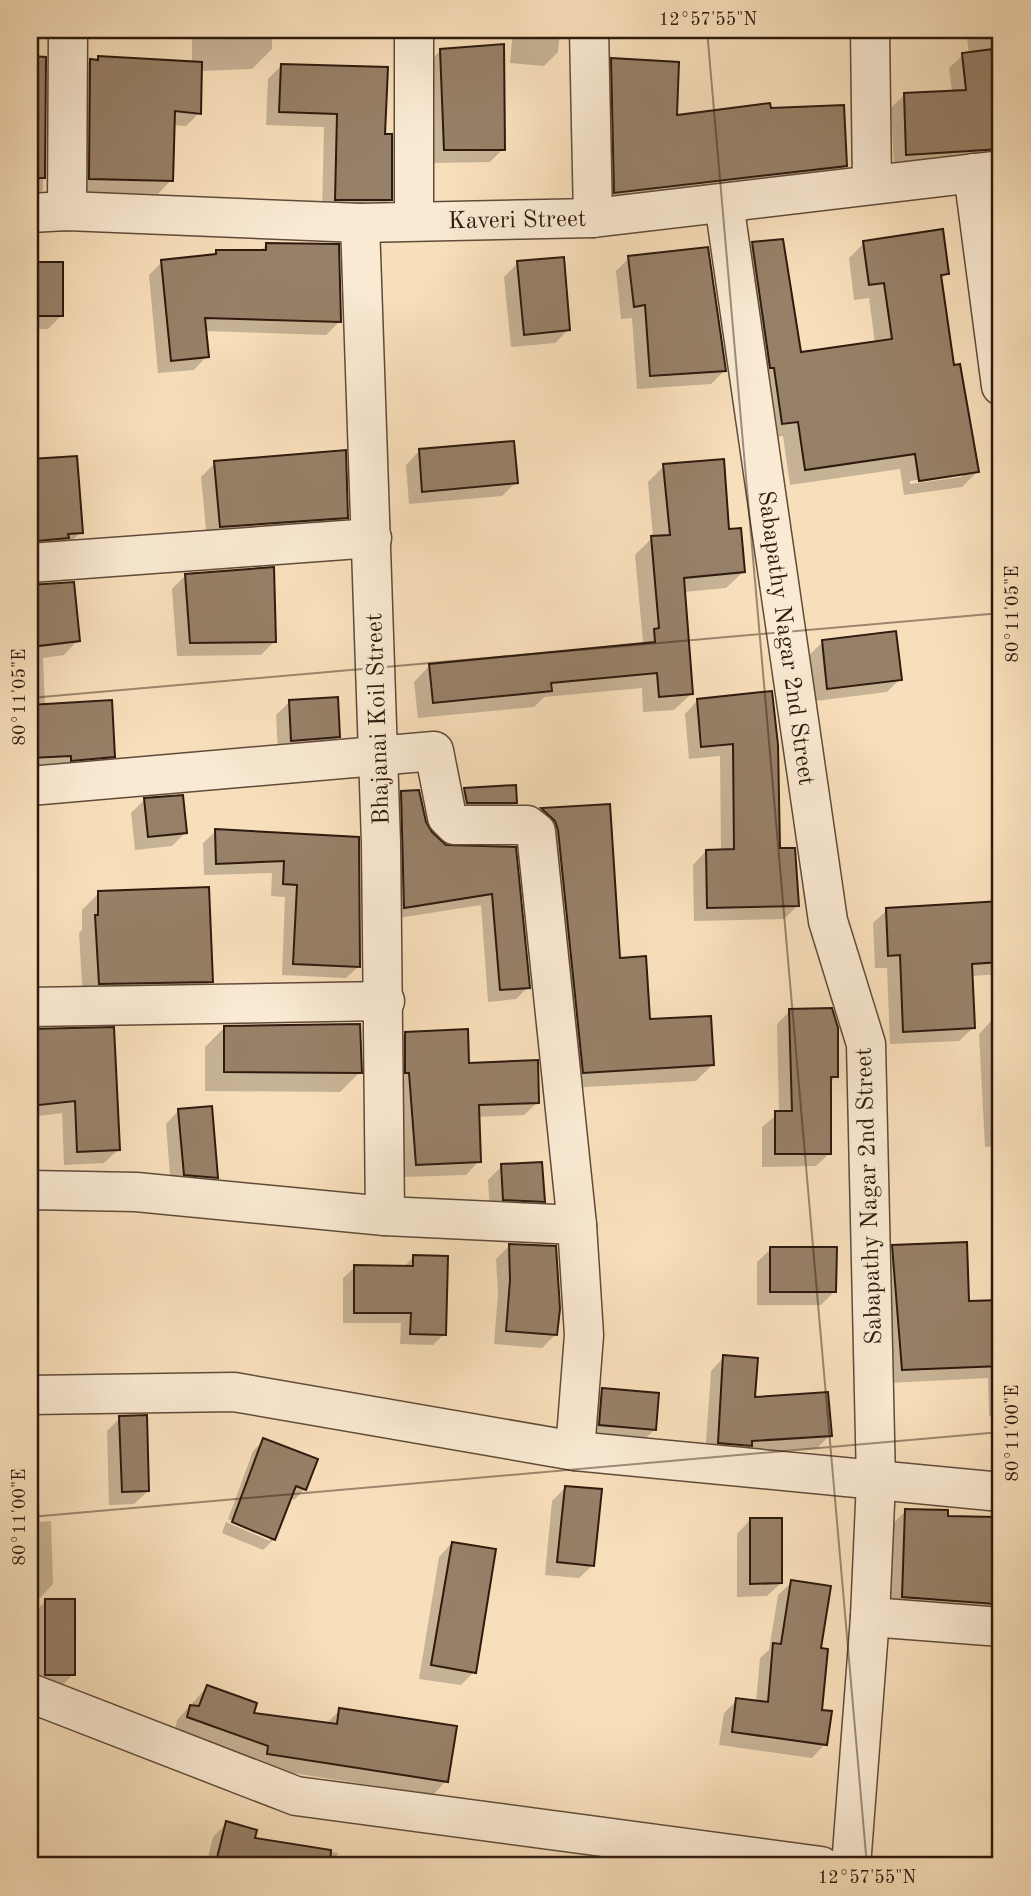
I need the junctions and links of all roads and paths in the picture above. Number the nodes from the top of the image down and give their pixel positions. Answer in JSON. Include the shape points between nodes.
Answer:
{"nodes":[{"id":1,"x":68,"y":30,"type":"edge"},
{"id":2,"x":414,"y":30,"type":"edge"},
{"id":3,"x":589,"y":30,"type":"edge"},
{"id":4,"x":870,"y":30,"type":"edge"},
{"id":5,"x":987,"y":172,"type":"edge"},
{"id":6,"x":872,"y":184,"type":"junction"},
{"id":7,"x":724,"y":203,"type":"junction"},
{"id":8,"x":48,"y":212,"type":"edge"},
{"id":9,"x":593,"y":218,"type":"junction"},
{"id":10,"x":414,"y":221,"type":"junction"},
{"id":11,"x":360,"y":223,"type":"junction"},
{"id":12,"x":1001,"y":386,"type":"edge"},
{"id":13,"x":372,"y":538,"type":"junction"},
{"id":14,"x":30,"y":563,"type":"edge"},
{"id":15,"x":378,"y":754,"type":"junction"},
{"id":16,"x":30,"y":786,"type":"edge"},
{"id":17,"x":385,"y":1001,"type":"junction"},
{"id":18,"x":30,"y":1007,"type":"edge"},
{"id":19,"x":30,"y":1190,"type":"edge"},
{"id":20,"x":384,"y":1216,"type":"junction"},
{"id":21,"x":577,"y":1226,"type":"junction"},
{"id":22,"x":30,"y":1395,"type":"edge"},
{"id":23,"x":575,"y":1451,"type":"junction"},
{"id":24,"x":876,"y":1481,"type":"junction"},
{"id":25,"x":1001,"y":1492,"type":"edge"},
{"id":26,"x":870,"y":1617,"type":"junction"},
{"id":27,"x":1001,"y":1627,"type":"edge"},
{"id":28,"x":30,"y":1693,"type":"edge"},
{"id":29,"x":596,"y":1851,"type":"edge"},
{"id":30,"x":821,"y":1866,"type":"edge"},
{"id":31,"x":850,"y":1866,"type":"edge"}],
"edges":[{"from":1,"to":8,"type":"street"},
{"from":2,"to":10,"type":"street"},
{"from":3,"to":9,"type":"street"},
{"from":4,"to":6,"type":"street"},
{"from":5,"to":6,"type":"street","name":"Kaveri Street"},
{"from":5,"to":12,"type":"street"},
{"from":6,"to":7,"type":"street","name":"Kaveri Street"},
{"from":7,"to":9,"type":"street","name":"Kaveri Street"},
{"from":7,"to":24,"type":"street","name":"Sabapathy Nagar 2nd Street","via":[[828,921],[866,1044]]},
{"from":8,"to":11,"type":"street","name":"Kaveri Street"},
{"from":9,"to":10,"type":"street","name":"Kaveri Street"},
{"from":10,"to":11,"type":"street","name":"Kaveri Street"},
{"from":11,"to":13,"type":"street","name":"Bhajanai Koil Street"},
{"from":13,"to":14,"type":"street"},
{"from":13,"to":15,"type":"street","name":"Bhajanai Koil Street"},
{"from":15,"to":16,"type":"street"},
{"from":15,"to":17,"type":"street","name":"Bhajanai Koil Street"},
{"from":15,"to":21,"type":"street","via":[[434,751],[447,817],[455,825],[527,825],[536,832]]},
{"from":17,"to":18,"type":"street"},
{"from":17,"to":20,"type":"street","name":"Bhajanai Koil Street"},
{"from":19,"to":20,"type":"street","via":[[136,1192]]},
{"from":20,"to":21,"type":"street"},
{"from":21,"to":23,"type":"street","via":[[584,1335]]},
{"from":22,"to":23,"type":"street","via":[[234,1392]]},
{"from":23,"to":24,"type":"street"},
{"from":24,"to":25,"type":"street"},
{"from":24,"to":26,"type":"street","name":"Sabapathy Nagar 2nd Street"},
{"from":26,"to":27,"type":"street"},
{"from":26,"to":31,"type":"street","name":"Sabapathy Nagar 2nd Street"},
{"from":28,"to":29,"type":"street","via":[[296,1796]]},
{"from":29,"to":30,"type":"street"}]}
